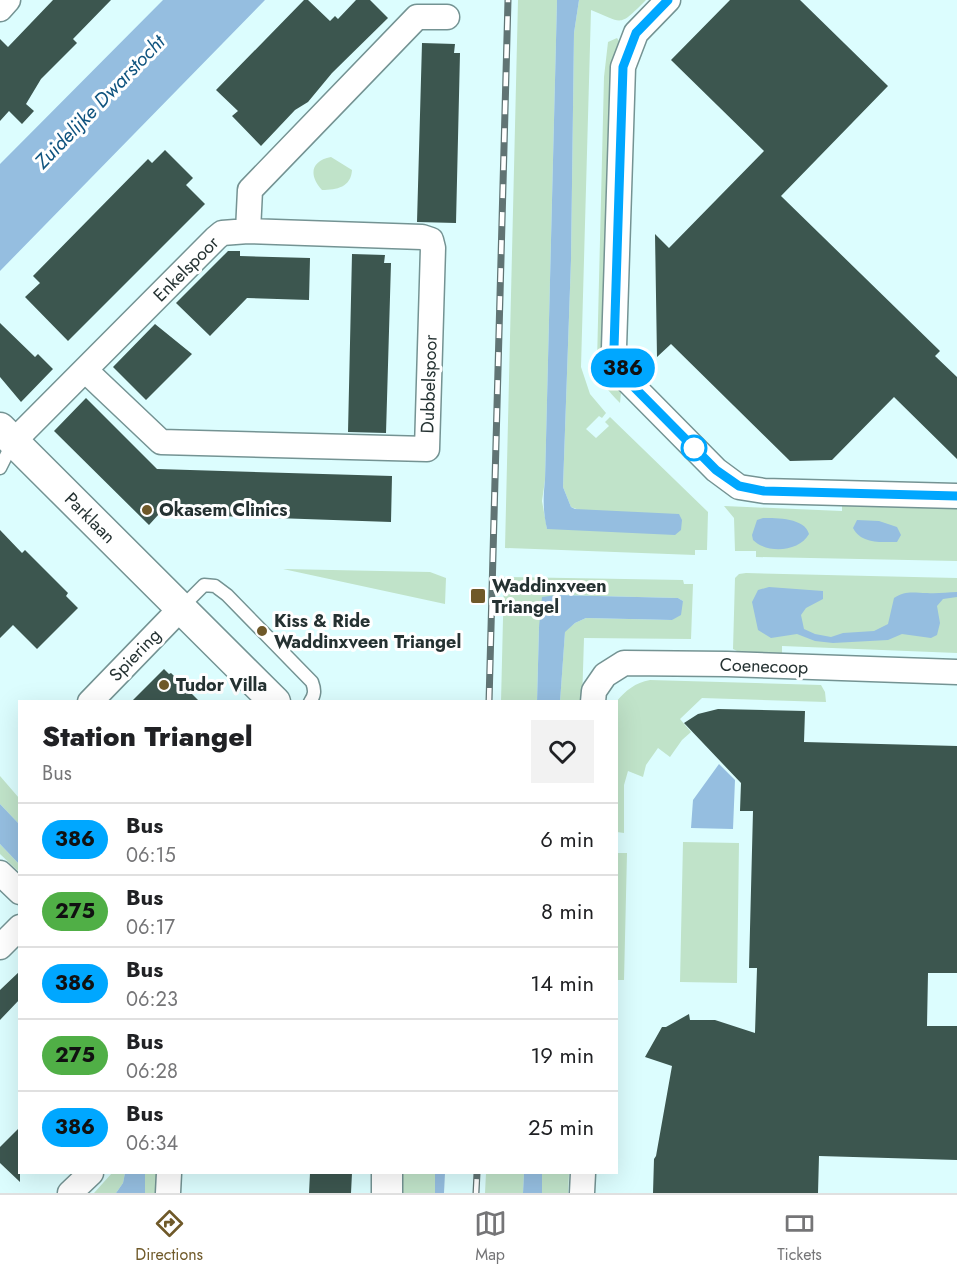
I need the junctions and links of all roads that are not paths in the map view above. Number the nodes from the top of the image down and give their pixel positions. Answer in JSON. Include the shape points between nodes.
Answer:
{"nodes":[{"id":1,"x":8,"y":0,"type":"edge"},
{"id":2,"x":668,"y":0,"type":"edge"},
{"id":3,"x":0,"y":9,"type":"edge"},
{"id":4,"x":447,"y":18,"type":"dead end"},
{"id":5,"x":248,"y":231,"type":"junction"},
{"id":6,"x":86,"y":370,"type":"junction"},
{"id":7,"x":7,"y":434,"type":"edge"},
{"id":8,"x":0,"y":468,"type":"edge"},
{"id":9,"x":957,"y":496,"type":"edge"},
{"id":10,"x":180,"y":608,"type":"junction"},
{"id":11,"x":957,"y":672,"type":"edge"},
{"id":12,"x":92,"y":700,"type":"edge"},
{"id":13,"x":273,"y":700,"type":"edge"},
{"id":14,"x":311,"y":700,"type":"edge"},
{"id":15,"x":593,"y":700,"type":"edge"},
{"id":16,"x":0,"y":873,"type":"edge"},
{"id":17,"x":18,"y":890,"type":"edge"},
{"id":18,"x":18,"y":929,"type":"edge"},
{"id":19,"x":0,"y":947,"type":"edge"},
{"id":20,"x":90,"y":1174,"type":"edge"},
{"id":21,"x":169,"y":1174,"type":"edge"},
{"id":22,"x":387,"y":1174,"type":"edge"},
{"id":23,"x":583,"y":1174,"type":"edge"},
{"id":24,"x":70,"y":1193,"type":"edge"},
{"id":25,"x":168,"y":1193,"type":"edge"},
{"id":26,"x":387,"y":1193,"type":"edge"},
{"id":27,"x":582,"y":1193,"type":"edge"}],
"edges":[{"from":1,"to":3,"type":"street"},
{"from":2,"to":9,"type":"street","via":[[636,33],[623,67],[614,348],[628,381],[716,470],[739,486],[764,491]]},
{"from":4,"to":5,"type":"street","via":[[417,18],[250,190]]},
{"from":5,"to":6,"type":"street","name":"Enkelspoor","via":[[222,233],[216,238]]},
{"from":5,"to":6,"type":"street","name":"Dubbelspoor","via":[[431,240],[428,449],[161,442]]},
{"from":6,"to":7,"type":"street","name":"Enkelspoor"},
{"from":7,"to":8,"type":"lane"},
{"from":7,"to":10,"type":"street","name":"Parklaan"},
{"from":10,"to":12,"type":"street","name":"Spiering"},
{"from":10,"to":13,"type":"street","name":"Parklaan"},
{"from":10,"to":14,"type":"lane","via":[[204,585],[215,586],[312,682],[315,688]]},
{"from":11,"to":15,"type":"street","name":"Coenecoop","via":[[624,663],[604,675]]},
{"from":16,"to":17,"type":"street"},
{"from":18,"to":19,"type":"street"},
{"from":20,"to":24,"type":"street"},
{"from":21,"to":25,"type":"street"},
{"from":22,"to":26,"type":"street"},
{"from":23,"to":27,"type":"street"}]}
